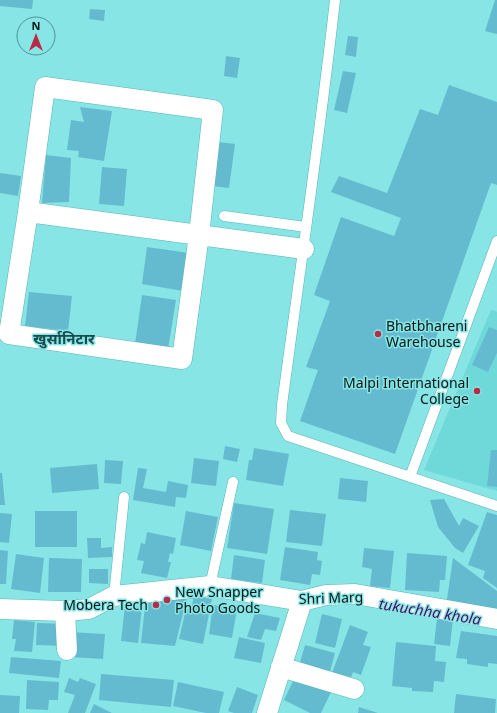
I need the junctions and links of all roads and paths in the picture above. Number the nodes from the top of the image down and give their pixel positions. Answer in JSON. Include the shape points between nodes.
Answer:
{"nodes":[{"id":1,"x":335,"y":0,"type":"edge"},
{"id":2,"x":28,"y":212,"type":"junction"},
{"id":3,"x":224,"y":216,"type":"dead end"},
{"id":4,"x":306,"y":227,"type":"junction"},
{"id":5,"x":198,"y":235,"type":"junction"},
{"id":6,"x":497,"y":242,"type":"edge"},
{"id":7,"x":304,"y":248,"type":"junction"},
{"id":8,"x":410,"y":477,"type":"junction"},
{"id":9,"x":233,"y":482,"type":"dead end"},
{"id":10,"x":124,"y":497,"type":"dead end"},
{"id":11,"x":497,"y":506,"type":"edge"},
{"id":12,"x":210,"y":586,"type":"junction"},
{"id":13,"x":114,"y":596,"type":"junction"},
{"id":14,"x":302,"y":601,"type":"junction"},
{"id":15,"x":0,"y":609,"type":"edge"},
{"id":16,"x":65,"y":611,"type":"junction"},
{"id":17,"x":497,"y":619,"type":"edge"},
{"id":18,"x":67,"y":650,"type":"dead end"},
{"id":19,"x":281,"y":667,"type":"junction"},
{"id":20,"x":354,"y":689,"type":"dead end"},
{"id":21,"x":267,"y":713,"type":"edge"}],
"edges":[{"from":1,"to":4,"type":"lane"},
{"from":2,"to":5,"type":"street"},
{"from":2,"to":5,"type":"street","via":[[45,87],[213,110]]},
{"from":2,"to":5,"type":"street","via":[[9,334],[182,359]]},
{"from":3,"to":4,"type":"lane"},
{"from":4,"to":7,"type":"lane"},
{"from":5,"to":7,"type":"street"},
{"from":6,"to":8,"type":"lane"},
{"from":7,"to":8,"type":"lane","via":[[281,423],[288,436]]},
{"from":8,"to":11,"type":"lane"},
{"from":9,"to":12,"type":"lane"},
{"from":10,"to":13,"type":"lane"},
{"from":12,"to":13,"type":"street","name":"Shri Marg"},
{"from":12,"to":14,"type":"street","name":"Shri Marg"},
{"from":13,"to":16,"type":"street","name":"Shri Marg","via":[[89,609]]},
{"from":14,"to":17,"type":"street","name":"Shri Marg","via":[[326,595],[355,594]]},
{"from":14,"to":19,"type":"street"},
{"from":15,"to":16,"type":"street","name":"Shri Marg"},
{"from":16,"to":18,"type":"street"},
{"from":19,"to":20,"type":"street"},
{"from":19,"to":21,"type":"street"}]}
